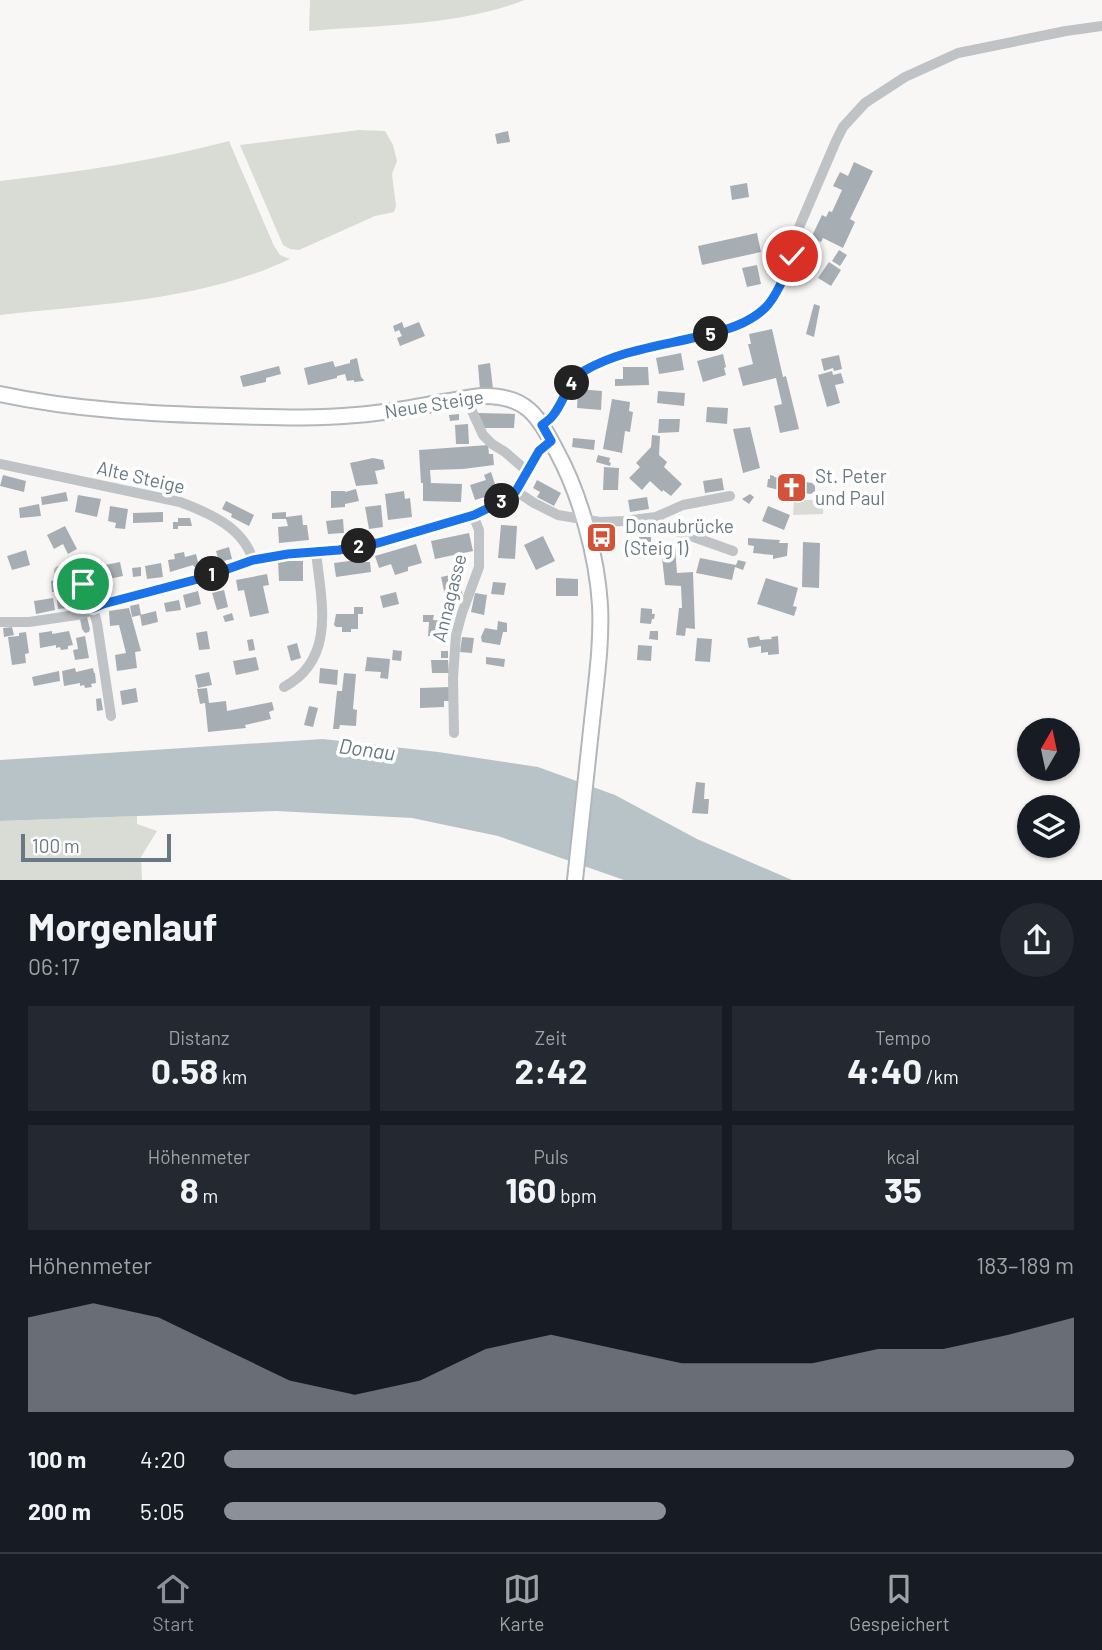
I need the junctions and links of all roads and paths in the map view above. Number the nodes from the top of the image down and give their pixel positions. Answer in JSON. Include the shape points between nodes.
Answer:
{"nodes":[{"id":1,"x":1102,"y":26,"type":"edge"},
{"id":2,"x":0,"y":394,"type":"edge"},
{"id":3,"x":466,"y":398,"type":"junction"},
{"id":4,"x":542,"y":425,"type":"junction"},
{"id":5,"x":551,"y":441,"type":"junction"},
{"id":6,"x":0,"y":464,"type":"edge"},
{"id":7,"x":528,"y":472,"type":"junction"},
{"id":8,"x":516,"y":491,"type":"junction"},
{"id":9,"x":730,"y":496,"type":"dead end"},
{"id":10,"x":474,"y":515,"type":"junction"},
{"id":11,"x":656,"y":517,"type":"junction"},
{"id":12,"x":584,"y":520,"type":"junction"},
{"id":13,"x":733,"y":551,"type":"dead end"},
{"id":14,"x":316,"y":552,"type":"junction"},
{"id":15,"x":253,"y":560,"type":"junction"},
{"id":16,"x":59,"y":571,"type":"dead end"},
{"id":17,"x":93,"y":608,"type":"junction"},
{"id":18,"x":0,"y":622,"type":"edge"},
{"id":19,"x":284,"y":687,"type":"dead end"},
{"id":20,"x":111,"y":716,"type":"dead end"},
{"id":21,"x":454,"y":733,"type":"dead end"},
{"id":22,"x":575,"y":880,"type":"edge"}],
"edges":[{"from":1,"to":4,"type":"street","via":[[958,53],[905,77],[865,103],[836,141],[800,225],[790,263],[767,307],[726,330],[610,358],[580,372]]},
{"from":2,"to":3,"type":"main road","name":"Neue Steige","via":[[85,408],[302,417],[391,412]]},
{"from":3,"to":4,"type":"main road","name":"Neue Steige","via":[[513,399]]},
{"from":3,"to":7,"type":"street","via":[[483,435]]},
{"from":4,"to":5,"type":"main road","name":"Neue Steige"},
{"from":5,"to":7,"type":"street","via":[[539,451]]},
{"from":5,"to":12,"type":"main road","name":"Neue Steige"},
{"from":6,"to":15,"type":"street","name":"Alte Steige","via":[[180,502],[223,522],[245,541]]},
{"from":7,"to":8,"type":"street"},
{"from":8,"to":10,"type":"street"},
{"from":8,"to":12,"type":"street","via":[[558,515]]},
{"from":9,"to":11,"type":"street","via":[[683,505]]},
{"from":10,"to":14,"type":"street","via":[[378,543]]},
{"from":10,"to":21,"type":"street","name":"Annagasse","via":[[479,530],[479,567],[456,635]]},
{"from":11,"to":12,"type":"street"},
{"from":11,"to":13,"type":"street","via":[[668,528]]},
{"from":12,"to":22,"type":"main road","name":"Neue Steige","via":[[600,604]]},
{"from":14,"to":15,"type":"street"},
{"from":14,"to":19,"type":"street","via":[[322,635],[306,671]]},
{"from":15,"to":17,"type":"street"},
{"from":16,"to":17,"type":"street","via":[[77,576]]},
{"from":17,"to":18,"type":"street","via":[[55,619]]},
{"from":17,"to":20,"type":"street"}]}
